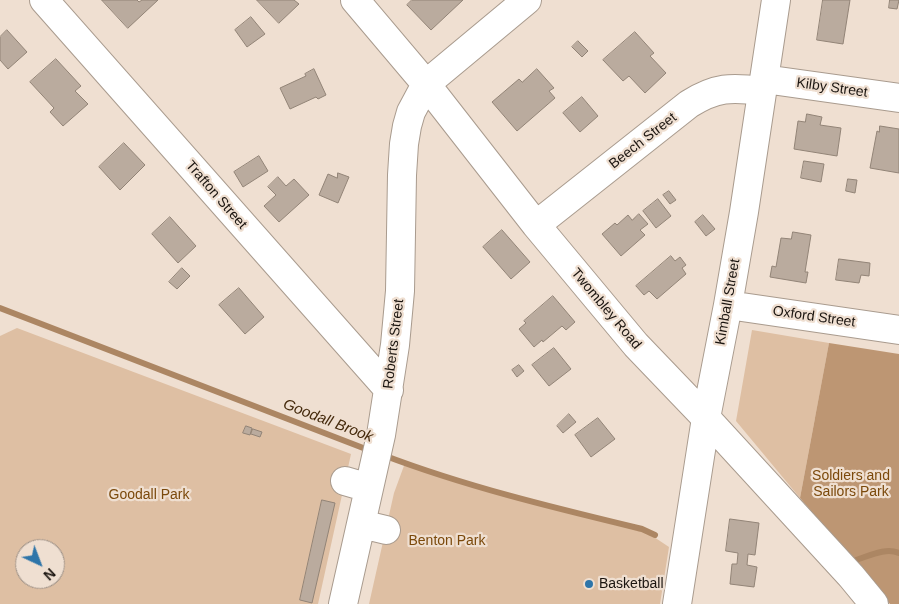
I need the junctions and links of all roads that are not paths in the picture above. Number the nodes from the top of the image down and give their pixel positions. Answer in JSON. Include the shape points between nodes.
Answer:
{"nodes":[{"id":1,"x":44,"y":0,"type":"edge"},
{"id":2,"x":355,"y":0,"type":"edge"},
{"id":3,"x":526,"y":0,"type":"edge"},
{"id":4,"x":776,"y":0,"type":"edge"},
{"id":5,"x":426,"y":84,"type":"junction"},
{"id":6,"x":763,"y":85,"type":"junction"},
{"id":7,"x":899,"y":98,"type":"edge"},
{"id":8,"x":536,"y":225,"type":"junction"},
{"id":9,"x":728,"y":305,"type":"junction"},
{"id":10,"x":899,"y":330,"type":"edge"},
{"id":11,"x":389,"y":390,"type":"junction"},
{"id":12,"x":706,"y":418,"type":"junction"},
{"id":13,"x":343,"y":604,"type":"edge"},
{"id":14,"x":677,"y":604,"type":"edge"},
{"id":15,"x":874,"y":604,"type":"edge"}],
"edges":[{"from":1,"to":11,"type":"street","name":"Trafton Street"},
{"from":2,"to":5,"type":"street","name":"Twombley Road"},
{"from":3,"to":5,"type":"street"},
{"from":4,"to":6,"type":"street","name":"Kimball Street"},
{"from":5,"to":8,"type":"street","name":"Twombley Road"},
{"from":5,"to":11,"type":"street","name":"Roberts Street","via":[[411,112],[404,144],[400,291]]},
{"from":6,"to":7,"type":"street","name":"Kilby Street"},
{"from":6,"to":8,"type":"street","name":"Beech Street","via":[[724,88],[700,97]]},
{"from":6,"to":9,"type":"street","name":"Kimball Street"},
{"from":8,"to":12,"type":"street","name":"Twombley Road","via":[[636,345]]},
{"from":9,"to":10,"type":"street","name":"Oxford Street"},
{"from":9,"to":12,"type":"street","name":"Kimball Street"},
{"from":11,"to":13,"type":"street","name":"Roberts Street","via":[[381,436],[362,481],[374,527]]},
{"from":12,"to":14,"type":"street","name":"Kimball Street"},
{"from":12,"to":15,"type":"street","name":"Twombley Road"}]}
